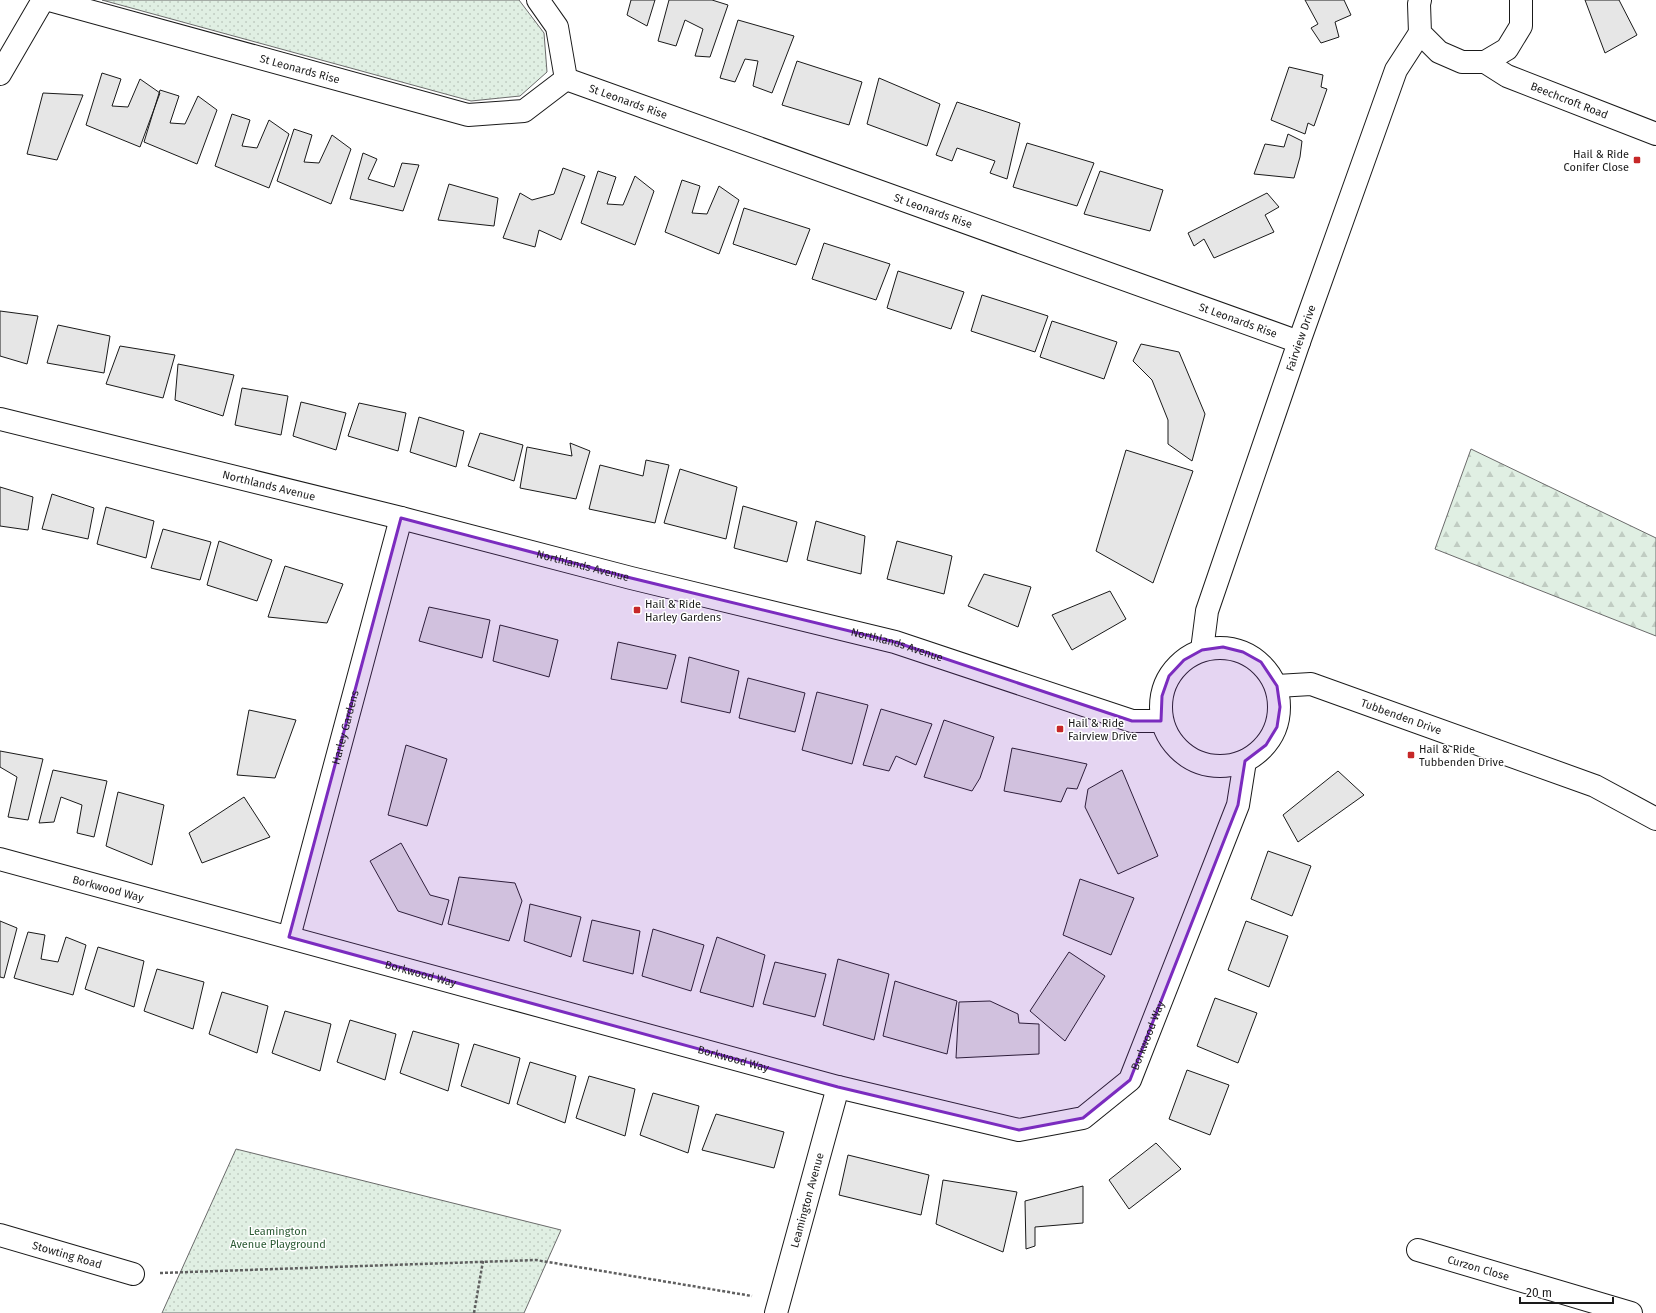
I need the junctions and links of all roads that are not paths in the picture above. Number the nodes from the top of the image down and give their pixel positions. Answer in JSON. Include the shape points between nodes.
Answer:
{"nodes":[{"id":1,"x":43,"y":0,"type":"edge"},
{"id":2,"x":49,"y":0,"type":"edge"},
{"id":3,"x":538,"y":0,"type":"edge"},
{"id":4,"x":1420,"y":0,"type":"edge"},
{"id":5,"x":1521,"y":0,"type":"edge"},
{"id":6,"x":1420,"y":33,"type":"junction"},
{"id":7,"x":1485,"y":62,"type":"junction"},
{"id":8,"x":0,"y":74,"type":"edge"},
{"id":9,"x":566,"y":79,"type":"junction"},
{"id":10,"x":1656,"y":134,"type":"edge"},
{"id":11,"x":1299,"y":342,"type":"junction"},
{"id":12,"x":0,"y":419,"type":"edge"},
{"id":13,"x":401,"y":518,"type":"junction"},
{"id":14,"x":1202,"y":650,"type":"junction"},
{"id":15,"x":1277,"y":686,"type":"junction"},
{"id":16,"x":1161,"y":721,"type":"junction"},
{"id":17,"x":1245,"y":761,"type":"junction"},
{"id":18,"x":1656,"y":819,"type":"edge"},
{"id":19,"x":0,"y":859,"type":"edge"},
{"id":20,"x":289,"y":937,"type":"junction"},
{"id":21,"x":838,"y":1087,"type":"junction"},
{"id":22,"x":0,"y":1235,"type":"edge"},
{"id":23,"x":1418,"y":1250,"type":"dead end"},
{"id":24,"x":133,"y":1274,"type":"road end"},
{"id":25,"x":778,"y":1307,"type":"edge"},
{"id":26,"x":1630,"y":1313,"type":"edge"}],
"edges":[{"from":1,"to":8,"type":"street"},
{"from":2,"to":9,"type":"street","name":"St Leonards Rise","via":[[468,115],[524,111]]},
{"from":3,"to":9,"type":"street","via":[[557,27]]},
{"from":4,"to":6,"type":"street"},
{"from":5,"to":7,"type":"street","via":[[1521,26],[1507,48]]},
{"from":6,"to":7,"type":"street","via":[[1439,52],[1462,62]]},
{"from":6,"to":11,"type":"street","name":"Fairview Drive","via":[[1396,70]]},
{"from":7,"to":10,"type":"street","name":"Beechcroft Road","via":[[1507,76]]},
{"from":9,"to":11,"type":"street","name":"St Leonards Rise"},
{"from":11,"to":14,"type":"street","name":"Fairview Drive","via":[[1207,611]]},
{"from":12,"to":13,"type":"street","name":"Northlands Avenue"},
{"from":13,"to":16,"type":"street","name":"Northlands Avenue","via":[[631,578],[895,642],[1132,721]]},
{"from":13,"to":20,"type":"street","name":"Harley Gardens"},
{"from":14,"to":15,"type":"street","via":[[1223,647],[1243,652],[1260,662]]},
{"from":14,"to":16,"type":"street","via":[[1184,660],[1169,676],[1162,696]]},
{"from":15,"to":17,"type":"street","via":[[1280,707],[1277,727],[1266,745]]},
{"from":15,"to":18,"type":"street","name":"Tubbenden Drive","via":[[1311,684],[1595,786]]},
{"from":16,"to":17,"type":"street","via":[[1168,736],[1186,755],[1204,764],[1225,766]]},
{"from":17,"to":21,"type":"street","name":"Borkwood Way","via":[[1238,805],[1130,1080],[1083,1118],[1019,1130]]},
{"from":19,"to":20,"type":"street","name":"Borkwood Way"},
{"from":20,"to":21,"type":"street","name":"Borkwood Way"},
{"from":21,"to":25,"type":"street","name":"Leamington Avenue"},
{"from":22,"to":24,"type":"street","name":"Stowting Road"},
{"from":23,"to":26,"type":"street","name":"Curzon Close"}]}
